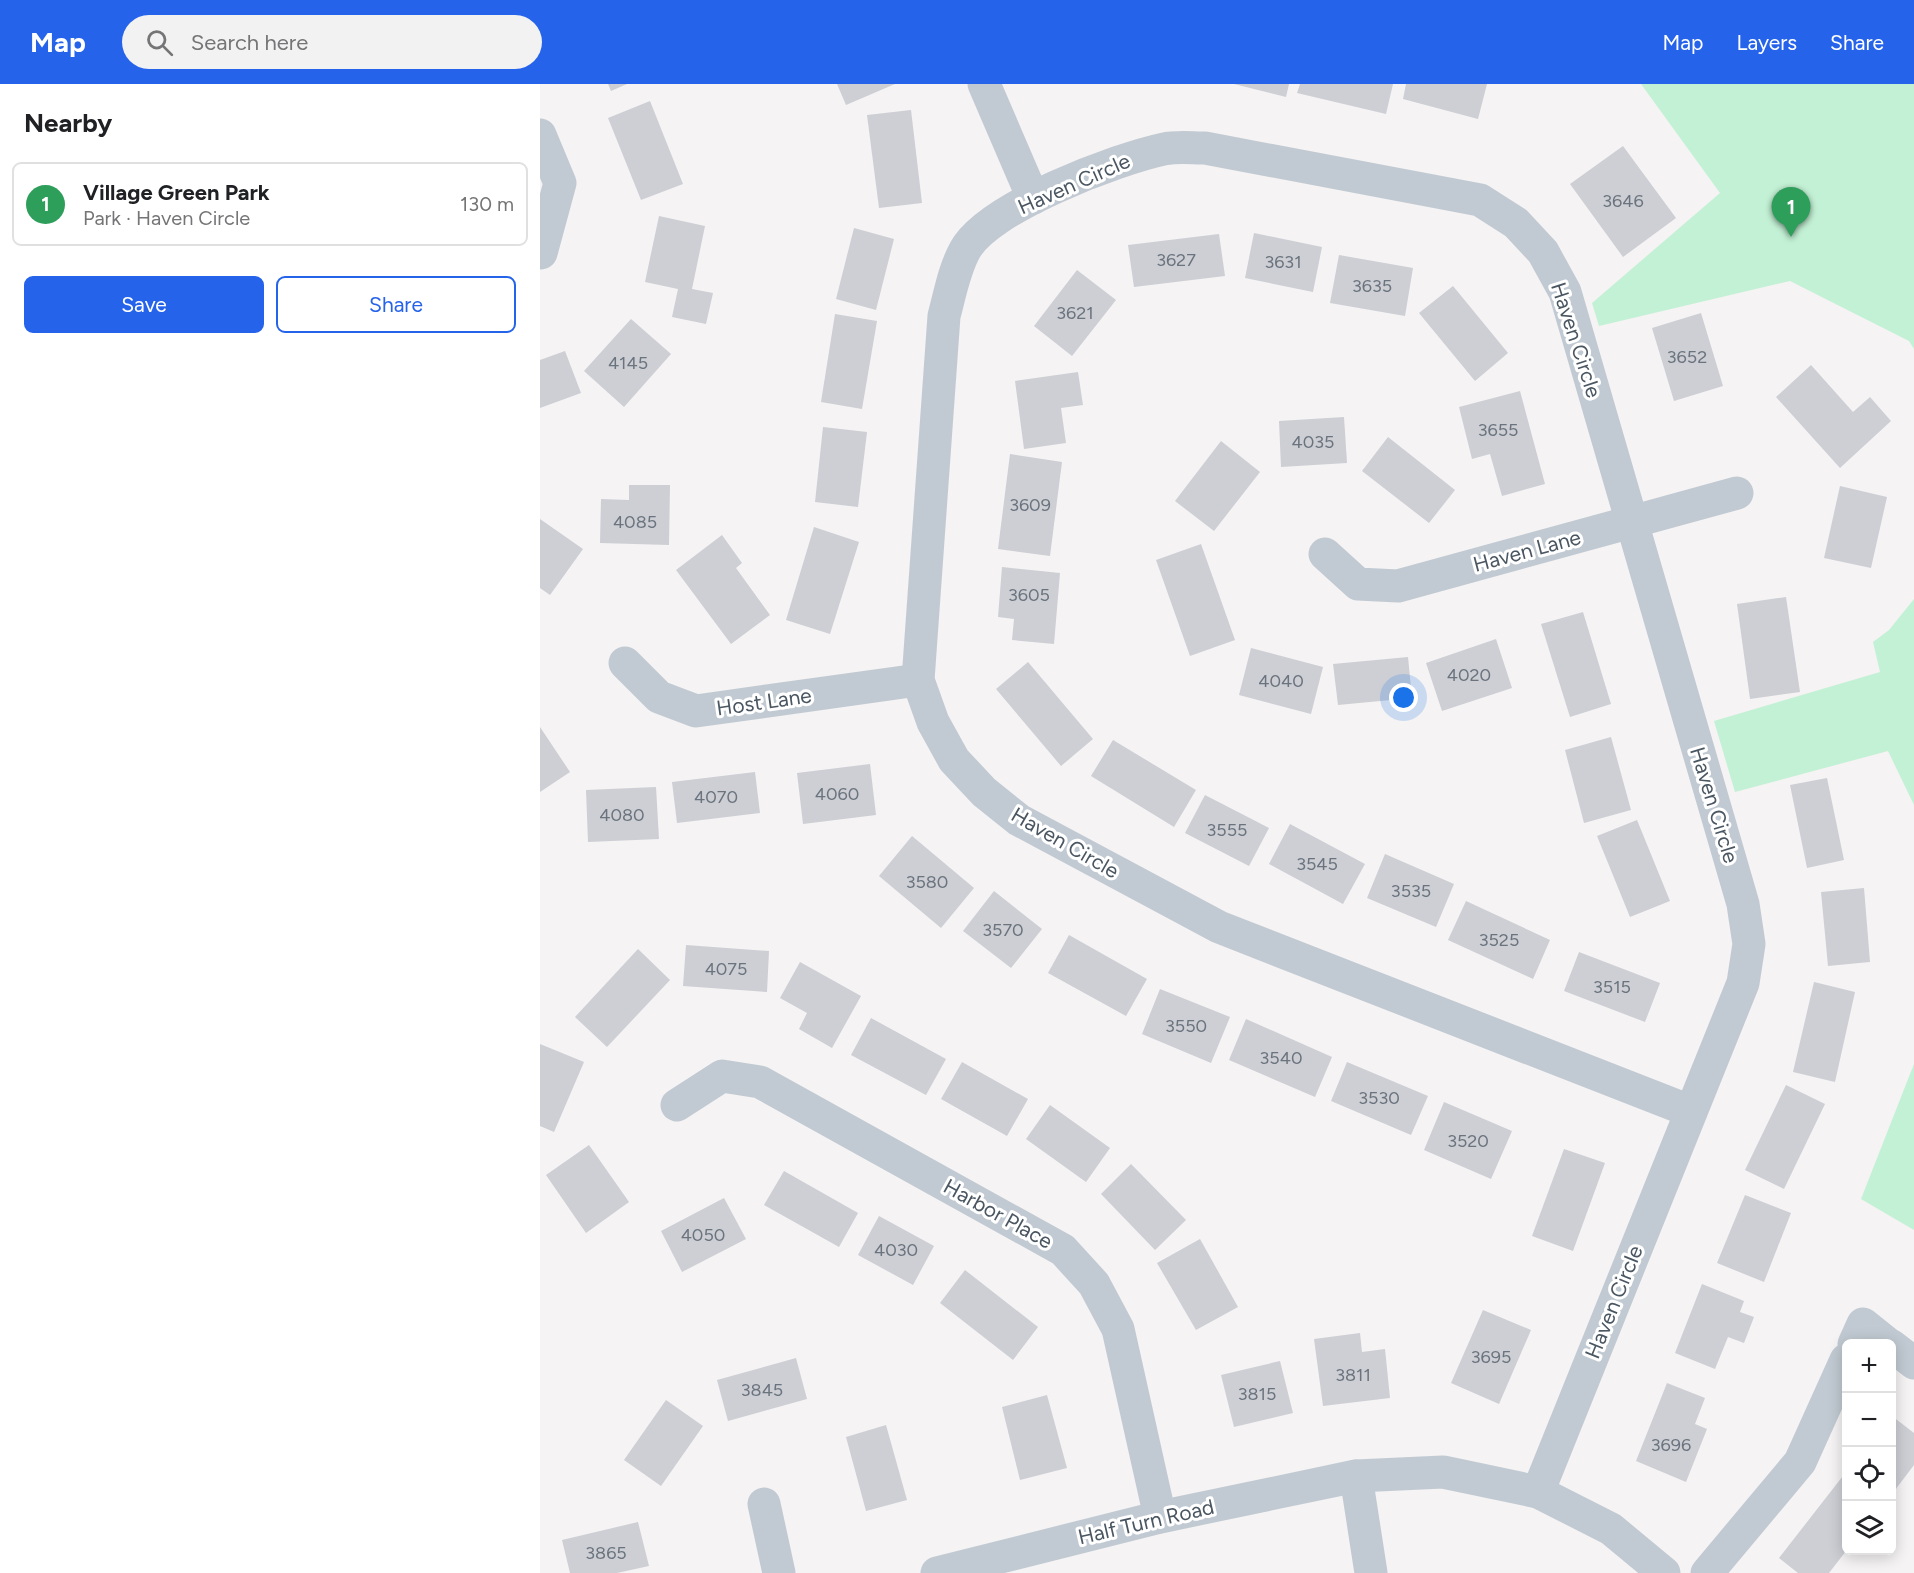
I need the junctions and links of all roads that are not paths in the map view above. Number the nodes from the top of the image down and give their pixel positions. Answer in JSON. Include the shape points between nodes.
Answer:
{"nodes":[{"id":1,"x":984,"y":84,"type":"edge"},
{"id":2,"x":540,"y":135,"type":"edge"},
{"id":3,"x":1033,"y":198,"type":"junction"},
{"id":4,"x":541,"y":253,"type":"edge"},
{"id":5,"x":1737,"y":493,"type":"dead end"},
{"id":6,"x":1630,"y":522,"type":"junction"},
{"id":7,"x":1325,"y":554,"type":"dead end"},
{"id":8,"x":625,"y":663,"type":"dead end"},
{"id":9,"x":918,"y":680,"type":"junction"},
{"id":10,"x":677,"y":1105,"type":"dead end"},
{"id":11,"x":1690,"y":1112,"type":"junction"},
{"id":12,"x":1856,"y":1339,"type":"edge"},
{"id":13,"x":1882,"y":1339,"type":"edge"},
{"id":14,"x":1896,"y":1350,"type":"edge"},
{"id":15,"x":1914,"y":1364,"type":"edge"},
{"id":16,"x":1842,"y":1369,"type":"edge"},
{"id":17,"x":1356,"y":1476,"type":"junction"},
{"id":18,"x":1538,"y":1492,"type":"junction"},
{"id":19,"x":764,"y":1504,"type":"dead end"},
{"id":20,"x":1160,"y":1517,"type":"junction"},
{"id":21,"x":779,"y":1573,"type":"edge"},
{"id":22,"x":937,"y":1573,"type":"edge"},
{"id":23,"x":1371,"y":1573,"type":"edge"},
{"id":24,"x":1664,"y":1573,"type":"edge"},
{"id":25,"x":1707,"y":1573,"type":"edge"}],
"edges":[{"from":1,"to":3,"type":"street"},
{"from":2,"to":4,"type":"street","via":[[560,183]]},
{"from":3,"to":6,"type":"street","name":"Haven Circle","via":[[1136,156],[1167,148],[1205,148],[1480,200],[1522,230],[1543,252],[1564,292]]},
{"from":3,"to":9,"type":"street","name":"Haven Circle","via":[[990,225],[966,248],[947,306]]},
{"from":5,"to":6,"type":"street","name":"Haven Lane"},
{"from":6,"to":7,"type":"street","name":"Haven Lane","via":[[1398,586],[1358,584]]},
{"from":6,"to":11,"type":"street","name":"Haven Circle","via":[[1743,904],[1749,944],[1743,983]]},
{"from":8,"to":9,"type":"street","name":"Host Lane","via":[[659,697],[696,711]]},
{"from":9,"to":11,"type":"street","name":"Haven Circle","via":[[933,722],[954,760],[984,792],[1019,820],[1219,927]]},
{"from":10,"to":20,"type":"street","name":"Harbor Place","via":[[722,1076],[760,1082],[1063,1250],[1094,1284],[1118,1329]]},
{"from":11,"to":18,"type":"street","name":"Haven Circle"},
{"from":12,"to":13,"type":"street","via":[[1863,1324]]},
{"from":14,"to":15,"type":"street"},
{"from":16,"to":25,"type":"street","via":[[1800,1462]]},
{"from":17,"to":18,"type":"street","name":"Half Turn Road","via":[[1443,1472]]},
{"from":17,"to":20,"type":"street","name":"Half Turn Road"},
{"from":17,"to":23,"type":"street"},
{"from":18,"to":24,"type":"street","name":"Half Turn Road","via":[[1611,1529]]},
{"from":19,"to":21,"type":"street"},
{"from":20,"to":22,"type":"street","name":"Half Turn Road"}]}
